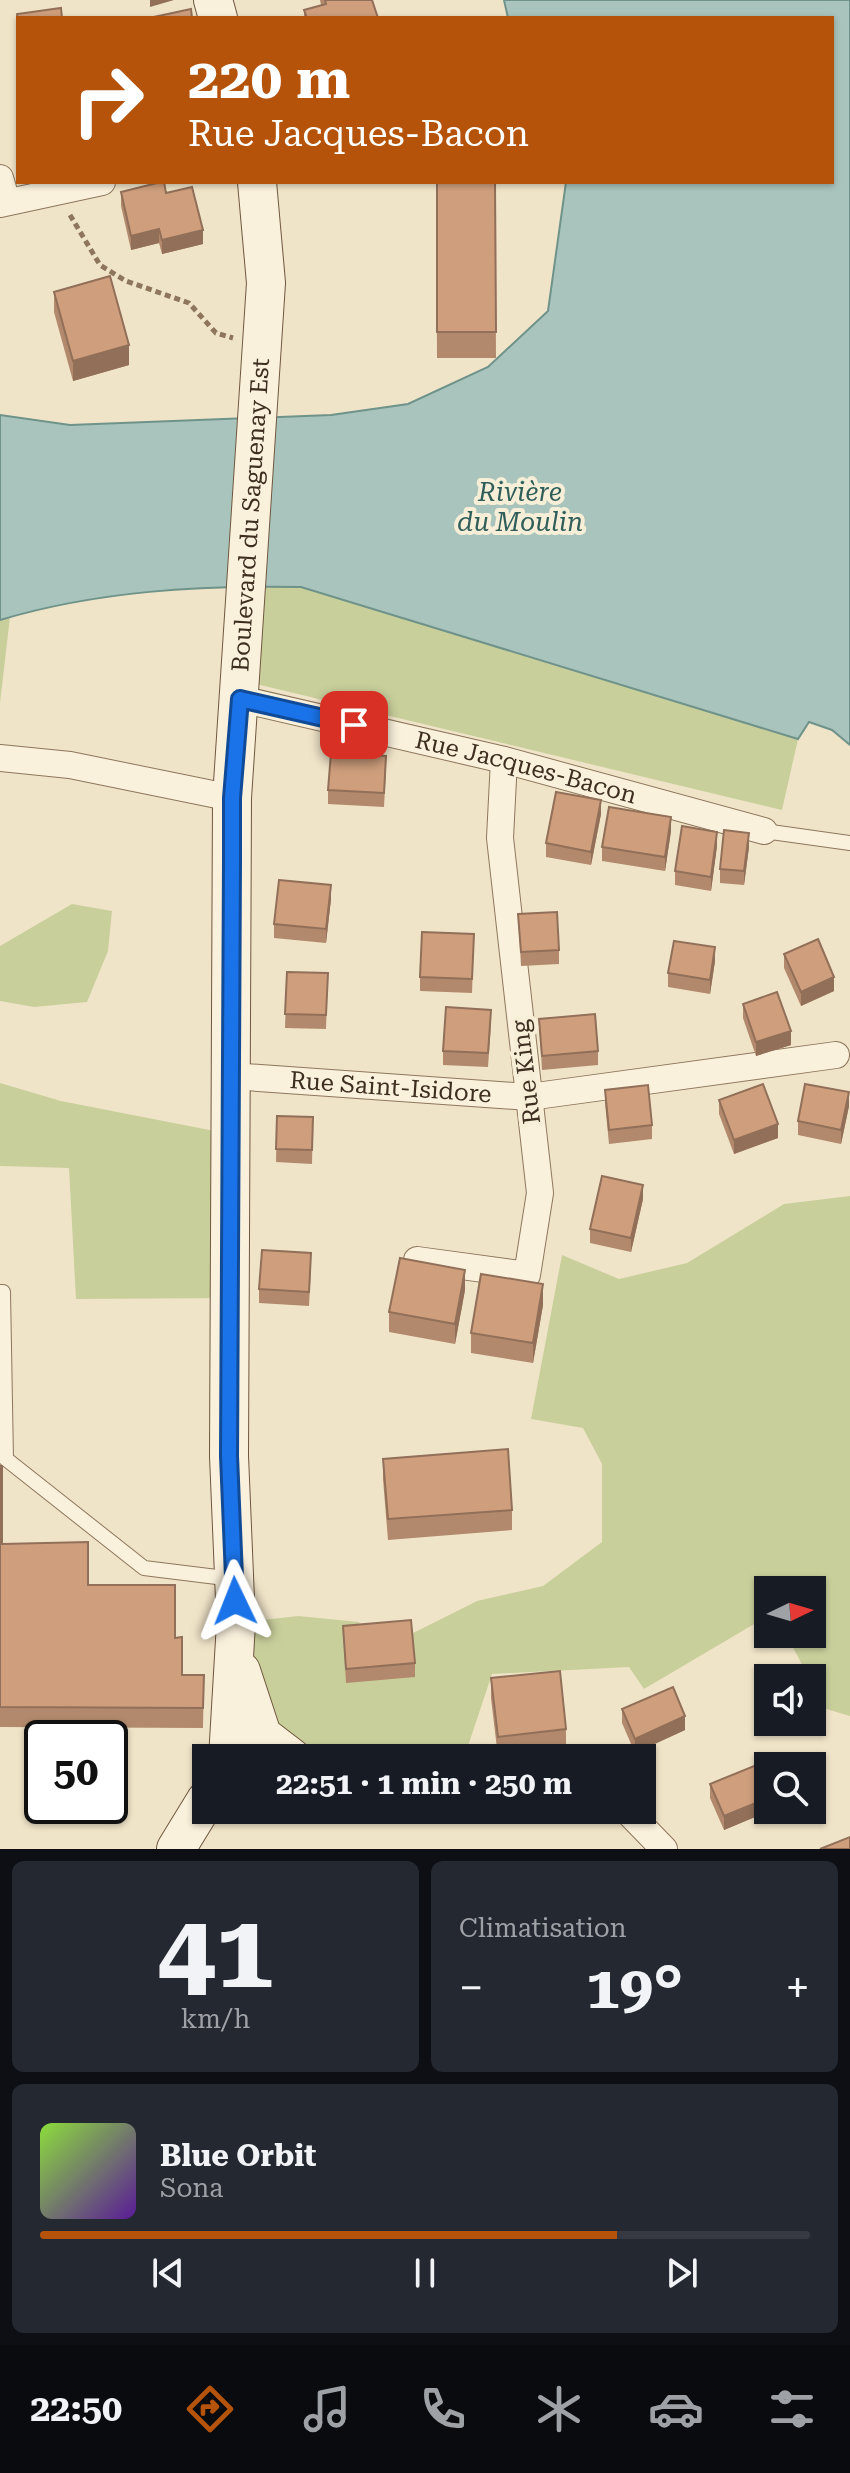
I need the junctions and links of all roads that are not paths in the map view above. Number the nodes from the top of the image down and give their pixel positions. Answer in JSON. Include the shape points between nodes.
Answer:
{"nodes":[{"id":1,"x":87,"y":184,"type":"edge"},
{"id":2,"x":257,"y":184,"type":"edge"},
{"id":3,"x":2,"y":195,"type":"edge"},
{"id":4,"x":240,"y":699,"type":"junction"},
{"id":5,"x":0,"y":758,"type":"edge"},
{"id":6,"x":504,"y":760,"type":"junction"},
{"id":7,"x":232,"y":798,"type":"junction"},
{"id":8,"x":764,"y":831,"type":"joint"},
{"id":9,"x":850,"y":843,"type":"edge"},
{"id":10,"x":836,"y":1055,"type":"dead end"},
{"id":11,"x":231,"y":1076,"type":"junction"},
{"id":12,"x":529,"y":1097,"type":"junction"},
{"id":13,"x":417,"y":1260,"type":"edge"},
{"id":14,"x":0,"y":1292,"type":"edge"},
{"id":15,"x":3,"y":1410,"type":"edge"},
{"id":16,"x":234,"y":1579,"type":"junction"},
{"id":17,"x":236,"y":1623,"type":"junction"},
{"id":18,"x":229,"y":1744,"type":"edge"},
{"id":19,"x":274,"y":1744,"type":"edge"},
{"id":20,"x":192,"y":1824,"type":"edge"},
{"id":21,"x":198,"y":1824,"type":"edge"},
{"id":22,"x":640,"y":1824,"type":"edge"},
{"id":23,"x":177,"y":1849,"type":"edge"},
{"id":24,"x":664,"y":1849,"type":"edge"}],
"edges":[{"from":1,"to":3,"type":"street"},
{"from":2,"to":4,"type":"main road","name":"Boulevard du Saguenay Est","via":[[266,283]]},
{"from":4,"to":6,"type":"street","name":"Rue Jacques-Bacon"},
{"from":4,"to":7,"type":"main road","name":"Boulevard du Saguenay Est"},
{"from":5,"to":7,"type":"street","via":[[70,765]]},
{"from":6,"to":8,"type":"street","name":"Rue Jacques-Bacon"},
{"from":6,"to":12,"type":"street","name":"Rue King","via":[[500,838]]},
{"from":7,"to":11,"type":"main road","name":"Boulevard du Saguenay Est"},
{"from":8,"to":9,"type":"lane"},
{"from":10,"to":12,"type":"street","name":"Rue Saint-Isidore"},
{"from":11,"to":12,"type":"street","name":"Rue Saint-Isidore"},
{"from":11,"to":16,"type":"main road","name":"Boulevard du Saguenay Est","via":[[229,1456]]},
{"from":12,"to":13,"type":"street","name":"Rue King","via":[[540,1193],[527,1275]]},
{"from":14,"to":15,"type":"lane"},
{"from":15,"to":16,"type":"lane","via":[[6,1459],[144,1568]]},
{"from":16,"to":17,"type":"main road","name":"Boulevard du Saguenay Est"},
{"from":17,"to":18,"type":"main road","name":"Boulevard du Saguenay Est"},
{"from":17,"to":19,"type":"main road","via":[[243,1684],[262,1735]]},
{"from":20,"to":23,"type":"main road"},
{"from":21,"to":23,"type":"main road"},
{"from":22,"to":24,"type":"street"}]}
